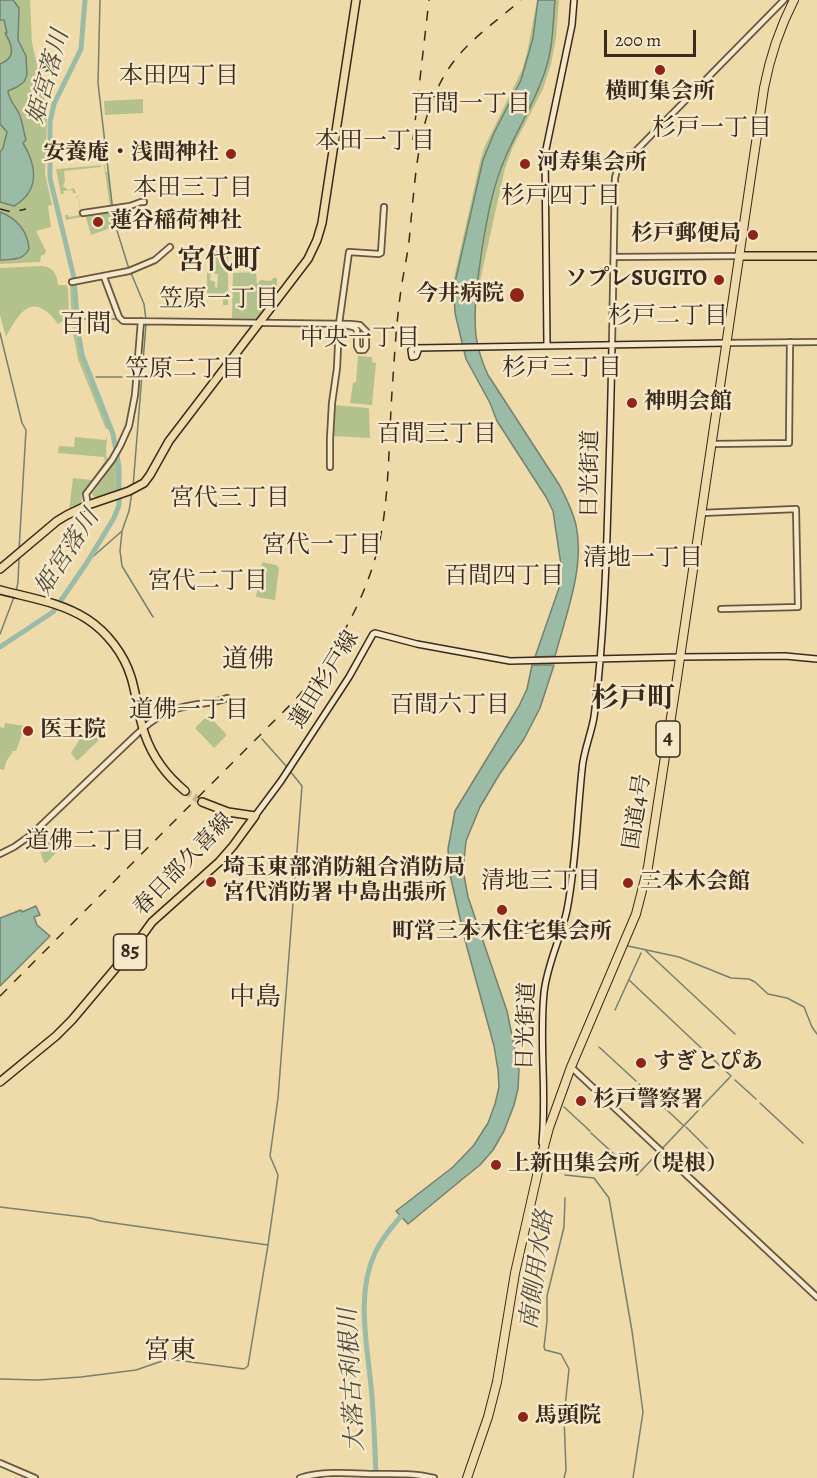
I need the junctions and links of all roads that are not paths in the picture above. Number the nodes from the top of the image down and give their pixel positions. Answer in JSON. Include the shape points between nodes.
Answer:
{"nodes":[{"id":1,"x":356,"y":0,"type":"edge"},
{"id":2,"x":574,"y":0,"type":"edge"},
{"id":3,"x":784,"y":0,"type":"edge"},
{"id":4,"x":794,"y":0,"type":"edge"},
{"id":5,"x":144,"y":202,"type":"dead end"},
{"id":6,"x":384,"y":207,"type":"dead end"},
{"id":7,"x":82,"y":213,"type":"dead end"},
{"id":8,"x":170,"y":247,"type":"dead end"},
{"id":9,"x":817,"y":255,"type":"edge"},
{"id":10,"x":739,"y":256,"type":"junction"},
{"id":11,"x":614,"y":257,"type":"junction"},
{"id":12,"x":104,"y":277,"type":"junction"},
{"id":13,"x":72,"y":282,"type":"dead end"},
{"id":14,"x":144,"y":321,"type":"junction"},
{"id":15,"x":260,"y":323,"type":"junction"},
{"id":16,"x":341,"y":324,"type":"junction"},
{"id":17,"x":790,"y":342,"type":"junction"},
{"id":18,"x":817,"y":342,"type":"edge"},
{"id":19,"x":727,"y":343,"type":"junction"},
{"id":20,"x":612,"y":344,"type":"junction"},
{"id":21,"x":547,"y":345,"type":"junction"},
{"id":22,"x":419,"y":348,"type":"dead end"},
{"id":23,"x":712,"y":444,"type":"junction"},
{"id":24,"x":330,"y":467,"type":"dead end"},
{"id":25,"x":88,"y":505,"type":"junction"},
{"id":26,"x":701,"y":513,"type":"junction"},
{"id":27,"x":0,"y":569,"type":"edge"},
{"id":28,"x":0,"y":590,"type":"edge"},
{"id":29,"x":721,"y":609,"type":"dead end"},
{"id":30,"x":680,"y":657,"type":"junction"},
{"id":31,"x":600,"y":659,"type":"junction"},
{"id":32,"x":817,"y":659,"type":"edge"},
{"id":33,"x":227,"y":698,"type":"dead end"},
{"id":34,"x":143,"y":728,"type":"junction"},
{"id":35,"x":185,"y":791,"type":"tunnel mouth"},
{"id":36,"x":202,"y":802,"type":"tunnel mouth"},
{"id":37,"x":255,"y":816,"type":"junction"},
{"id":38,"x":0,"y":854,"type":"edge"},
{"id":39,"x":571,"y":1067,"type":"junction"},
{"id":40,"x":0,"y":1082,"type":"edge"},
{"id":41,"x":548,"y":1119,"type":"junction"},
{"id":42,"x":541,"y":1158,"type":"junction"},
{"id":43,"x":817,"y":1297,"type":"edge"},
{"id":44,"x":0,"y":1463,"type":"edge"},
{"id":45,"x":35,"y":1478,"type":"edge"},
{"id":46,"x":300,"y":1478,"type":"edge"},
{"id":47,"x":431,"y":1478,"type":"edge"},
{"id":48,"x":467,"y":1478,"type":"edge"}],
"edges":[{"from":1,"to":15,"type":"main road","via":[[319,234],[308,259]]},
{"from":2,"to":21,"type":"main road","via":[[545,154]]},
{"from":3,"to":11,"type":"street","name":"日光街道","via":[[617,170]]},
{"from":4,"to":10,"type":"highway","number":"4","via":[[775,41],[769,65]]},
{"from":5,"to":7,"type":"street"},
{"from":6,"to":16,"type":"street","via":[[380,253],[350,252]]},
{"from":8,"to":12,"type":"street","via":[[155,260]]},
{"from":9,"to":10,"type":"main road"},
{"from":10,"to":11,"type":"street"},
{"from":10,"to":19,"type":"highway","number":"4"},
{"from":11,"to":20,"type":"street","name":"日光街道"},
{"from":12,"to":13,"type":"street"},
{"from":12,"to":14,"type":"street","via":[[120,319]]},
{"from":14,"to":15,"type":"street"},
{"from":14,"to":25,"type":"street","via":[[129,426],[113,458],[86,494]]},
{"from":15,"to":16,"type":"street"},
{"from":15,"to":25,"type":"main road","via":[[169,441],[146,480],[124,494]]},
{"from":16,"to":16,"type":"street","via":[[364,328],[364,350],[357,347],[356,328]]},
{"from":16,"to":24,"type":"street"},
{"from":17,"to":18,"type":"street"},
{"from":17,"to":19,"type":"street"},
{"from":17,"to":23,"type":"street","via":[[789,443]]},
{"from":19,"to":20,"type":"main road"},
{"from":19,"to":23,"type":"highway","name":"国道4号","number":"4"},
{"from":20,"to":21,"type":"main road"},
{"from":20,"to":31,"type":"main road","name":"日光街道","via":[[609,511]]},
{"from":21,"to":22,"type":"main road"},
{"from":23,"to":26,"type":"highway","name":"国道4号","number":"4"},
{"from":25,"to":27,"type":"main road","via":[[57,521]]},
{"from":26,"to":29,"type":"street","via":[[796,509],[798,607]]},
{"from":26,"to":30,"type":"highway","name":"国道4号","number":"4"},
{"from":28,"to":34,"type":"main road","via":[[63,606],[94,624],[116,648],[131,676]]},
{"from":30,"to":31,"type":"main road"},
{"from":30,"to":32,"type":"main road"},
{"from":30,"to":39,"type":"highway","name":"国道4号","number":"4","via":[[641,895]]},
{"from":31,"to":37,"type":"main road","name":"蓮田杉戸線","via":[[510,662],[375,633]]},
{"from":31,"to":41,"type":"main road","name":"日光街道","via":[[593,724],[582,767],[567,909],[544,993],[542,1059]]},
{"from":33,"to":34,"type":"street","via":[[175,710]]},
{"from":34,"to":35,"type":"main road","via":[[161,766]]},
{"from":34,"to":38,"type":"street","via":[[31,835]]},
{"from":36,"to":37,"type":"main road","name":"春日部久喜線","via":[[228,812]]},
{"from":37,"to":40,"type":"main road","name":"春日部久喜線","number":"85","via":[[219,862],[152,922],[72,1020]]},
{"from":39,"to":41,"type":"highway","name":"国道4号","number":"4"},
{"from":39,"to":43,"type":"street"},
{"from":41,"to":42,"type":"main road","name":"日光街道"},
{"from":41,"to":42,"type":"highway","name":"国道4号","number":"4"},
{"from":42,"to":48,"type":"highway","number":"4","via":[[513,1282],[497,1382]]},
{"from":44,"to":45,"type":"street"},
{"from":46,"to":47,"type":"street","via":[[361,1473]]}]}
